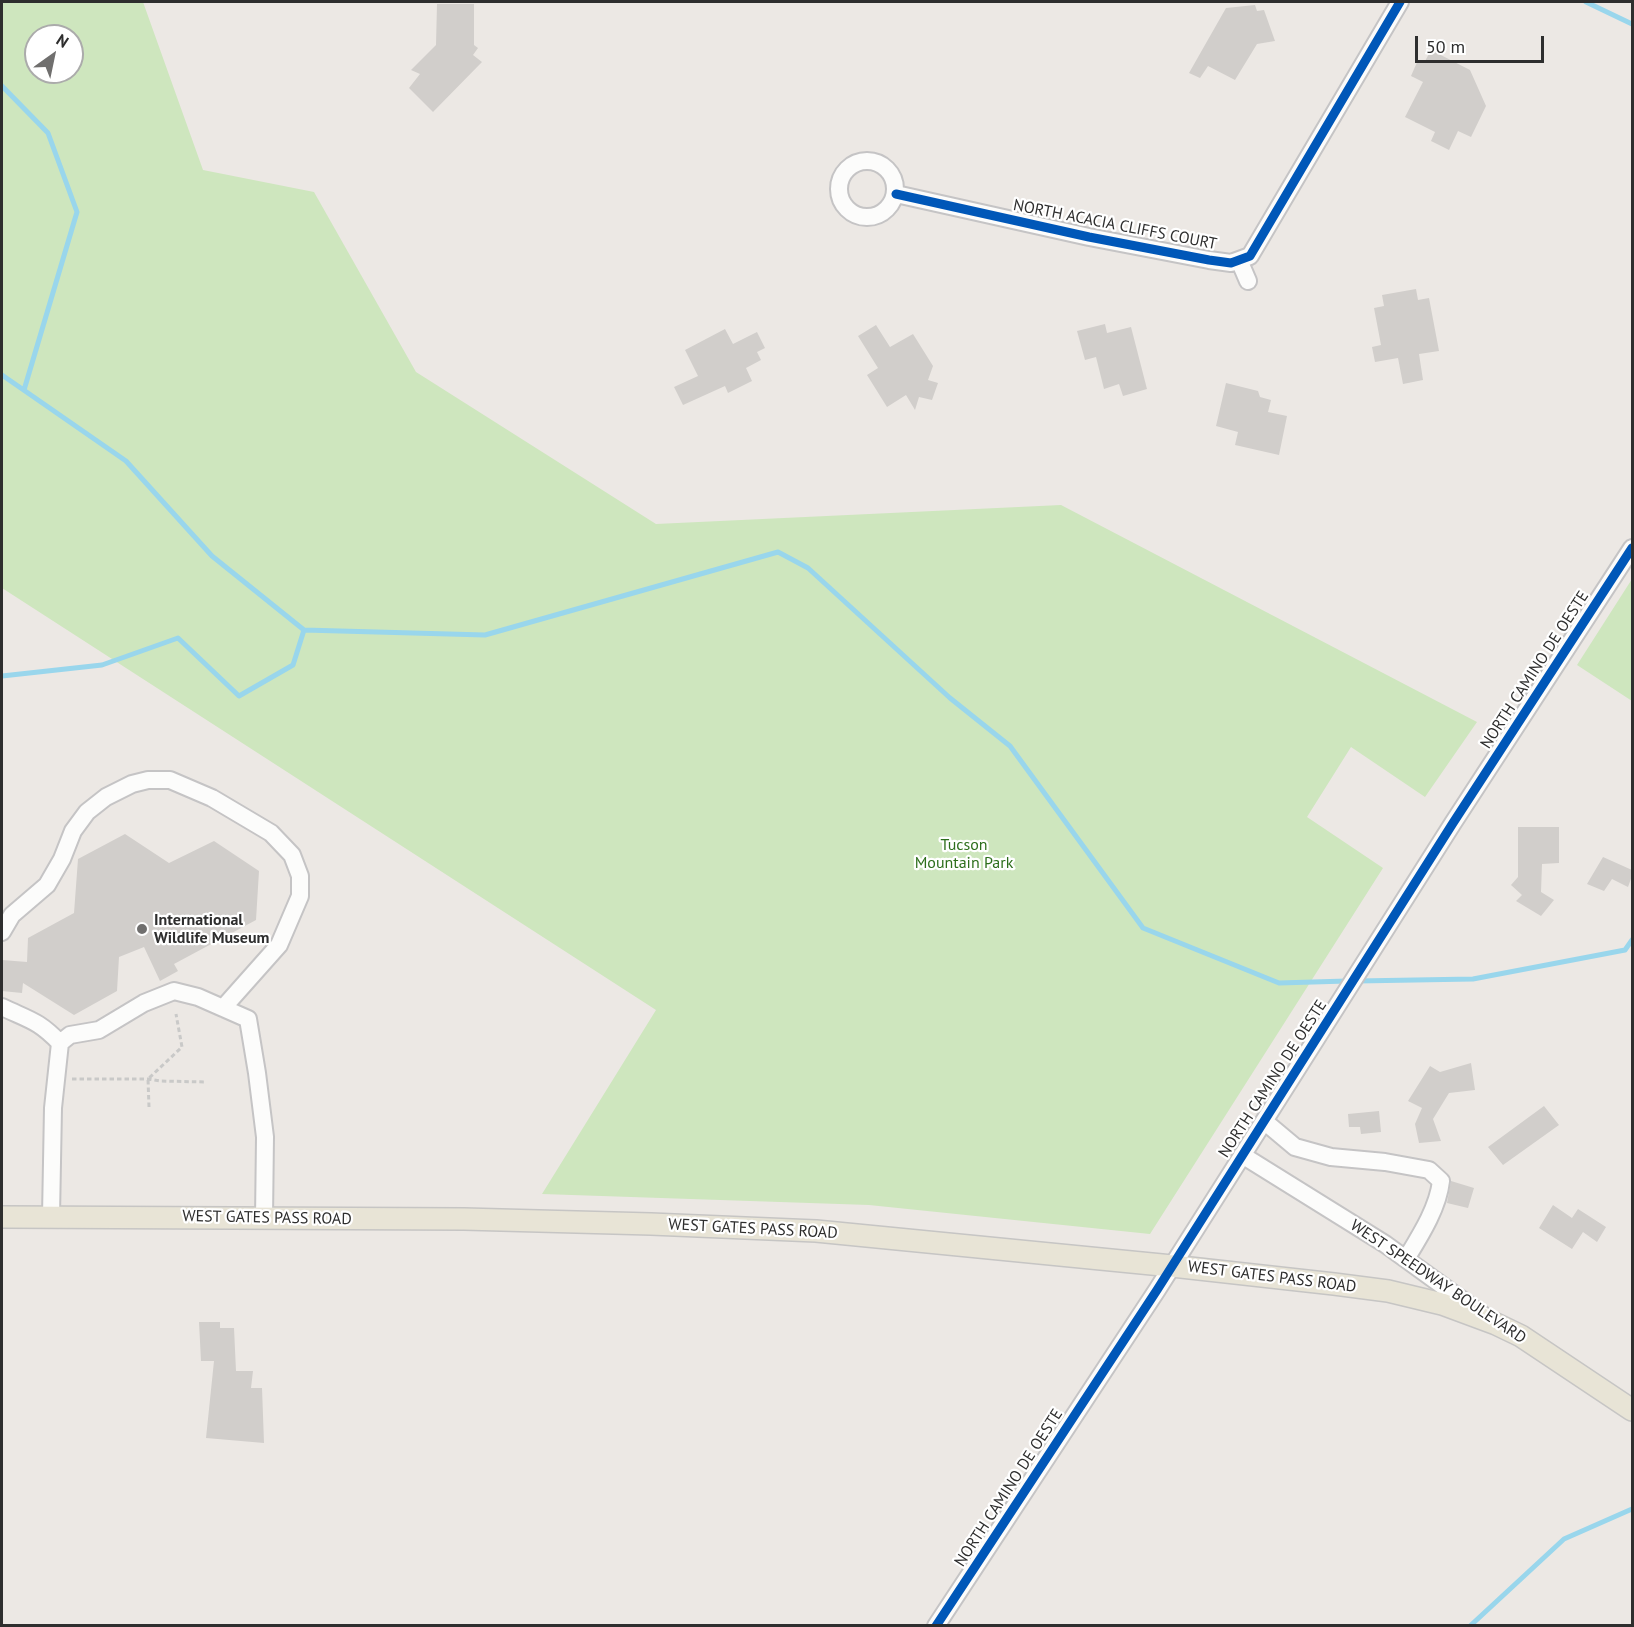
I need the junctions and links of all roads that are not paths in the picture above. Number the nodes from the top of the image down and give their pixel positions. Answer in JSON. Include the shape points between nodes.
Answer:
{"nodes":[{"id":1,"x":1400,"y":2,"type":"edge"},
{"id":2,"x":896,"y":194,"type":"dead end"},
{"id":3,"x":1239,"y":260,"type":"junction"},
{"id":4,"x":1248,"y":281,"type":"dead end"},
{"id":5,"x":1632,"y":548,"type":"edge"},
{"id":6,"x":2,"y":932,"type":"edge"},
{"id":7,"x":2,"y":1007,"type":"edge"},
{"id":8,"x":223,"y":1008,"type":"junction"},
{"id":9,"x":60,"y":1043,"type":"junction"},
{"id":10,"x":1264,"y":1120,"type":"junction"},
{"id":11,"x":1242,"y":1155,"type":"junction"},
{"id":12,"x":51,"y":1216,"type":"junction"},
{"id":13,"x":2,"y":1217,"type":"edge"},
{"id":14,"x":264,"y":1218,"type":"junction"},
{"id":15,"x":1406,"y":1258,"type":"junction"},
{"id":16,"x":1172,"y":1266,"type":"junction"},
{"id":17,"x":1496,"y":1324,"type":"junction"},
{"id":18,"x":1632,"y":1410,"type":"edge"},
{"id":19,"x":936,"y":1626,"type":"edge"}],
"edges":[{"from":1,"to":3,"type":"street","via":[[1261,239],[1250,256]]},
{"from":2,"to":3,"type":"street","name":"NORTH ACACIA CLIFFS COURT","via":[[1089,237],[1209,260]]},
{"from":3,"to":4,"type":"street"},
{"from":5,"to":10,"type":"street","name":"NORTH CAMINO DE OESTE"},
{"from":6,"to":8,"type":"street","via":[[12,915],[47,885],[87,812],[132,784],[170,780],[212,798],[271,833],[292,855],[300,876],[300,896],[279,945]]},
{"from":7,"to":9,"type":"street","via":[[45,1027]]},
{"from":8,"to":9,"type":"street","via":[[198,996],[174,991],[144,1003],[99,1030],[70,1035]]},
{"from":8,"to":14,"type":"street","via":[[248,1019],[264,1137]]},
{"from":9,"to":12,"type":"street","via":[[53,1108]]},
{"from":10,"to":11,"type":"street","name":"NORTH CAMINO DE OESTE"},
{"from":10,"to":15,"type":"street","via":[[1295,1147],[1331,1157],[1429,1170],[1441,1181],[1440,1191]]},
{"from":11,"to":15,"type":"street","name":"WEST SPEEDWAY BOULEVARD"},
{"from":11,"to":16,"type":"street","name":"NORTH CAMINO DE OESTE"},
{"from":12,"to":13,"type":"main road","name":"WEST GATES PASS ROAD"},
{"from":12,"to":14,"type":"main road","name":"WEST GATES PASS ROAD"},
{"from":14,"to":16,"type":"main road","name":"WEST GATES PASS ROAD","via":[[464,1219],[816,1231]]},
{"from":15,"to":17,"type":"street","name":"WEST SPEEDWAY BOULEVARD"},
{"from":16,"to":17,"type":"main road","name":"WEST GATES PASS ROAD","via":[[1388,1291],[1442,1304]]},
{"from":16,"to":19,"type":"street","name":"NORTH CAMINO DE OESTE"},
{"from":17,"to":18,"type":"main road","name":"WEST SPEEDWAY BOULEVARD","via":[[1521,1336]]}]}
